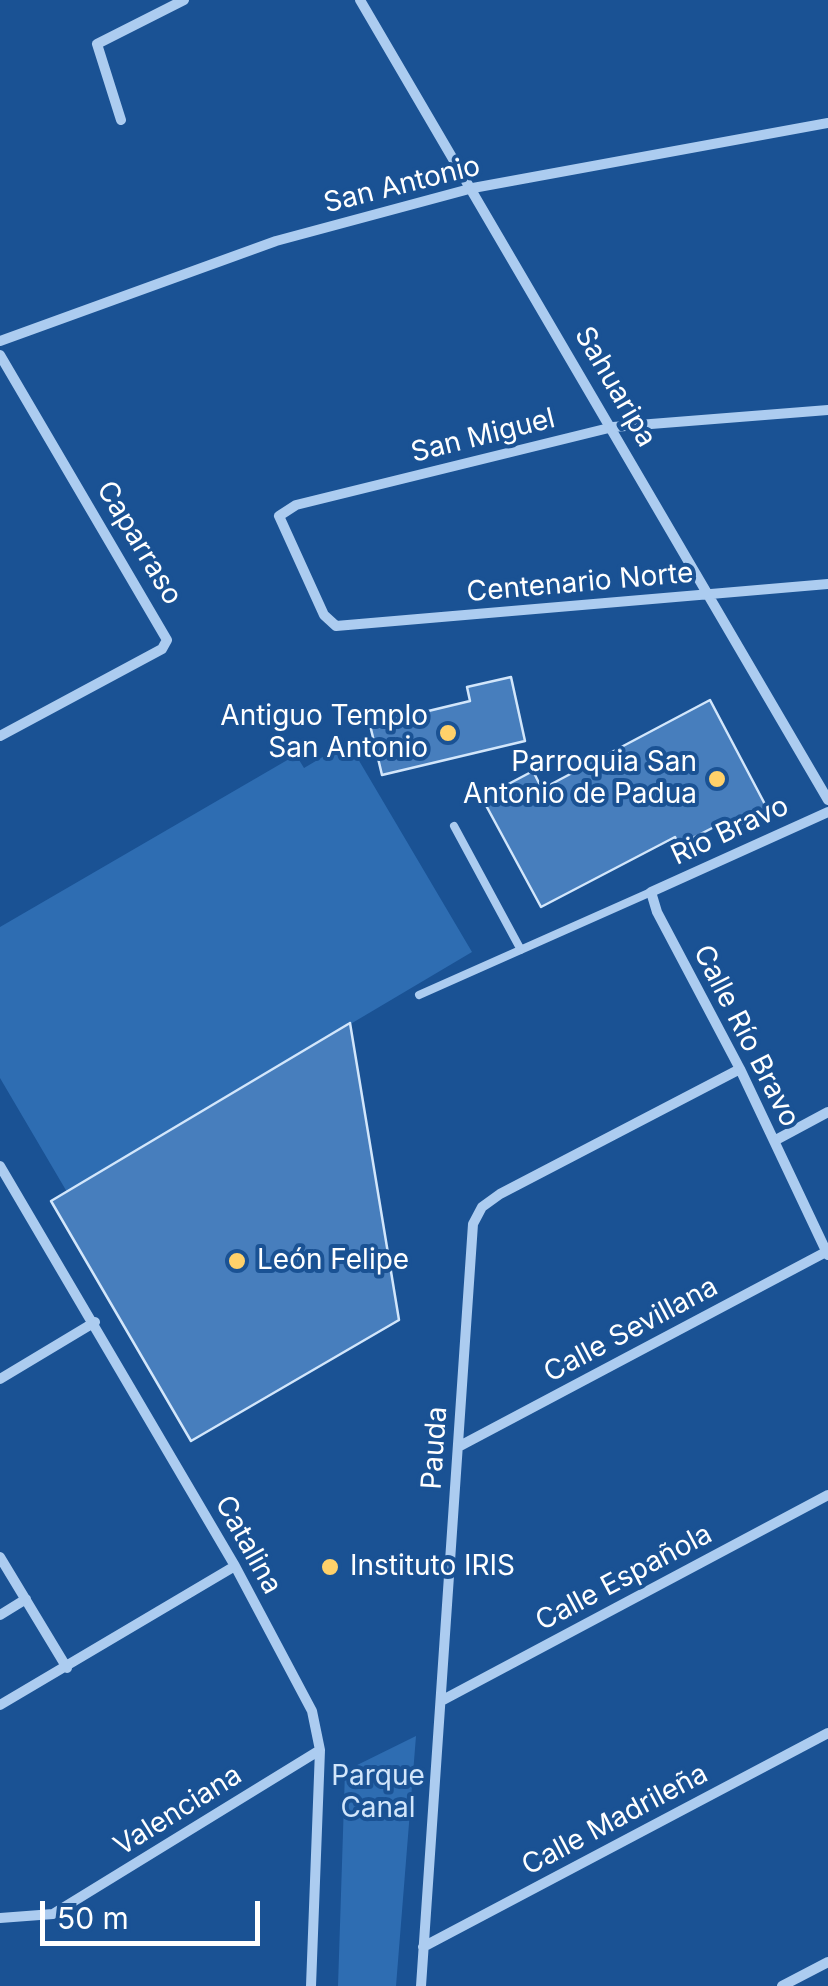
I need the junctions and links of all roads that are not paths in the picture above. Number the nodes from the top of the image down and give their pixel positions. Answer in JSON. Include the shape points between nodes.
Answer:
{"nodes":[{"id":1,"x":184,"y":0,"type":"edge"},
{"id":2,"x":360,"y":0,"type":"edge"},
{"id":3,"x":121,"y":120,"type":"dead end"},
{"id":4,"x":828,"y":124,"type":"edge"},
{"id":5,"x":473,"y":188,"type":"junction"},
{"id":6,"x":0,"y":340,"type":"edge"},
{"id":7,"x":0,"y":355,"type":"edge"},
{"id":8,"x":828,"y":410,"type":"edge"},
{"id":9,"x":613,"y":428,"type":"junction"},
{"id":10,"x":828,"y":584,"type":"edge"},
{"id":11,"x":707,"y":595,"type":"junction"},
{"id":12,"x":336,"y":626,"type":"joint"},
{"id":13,"x":0,"y":736,"type":"edge"},
{"id":14,"x":828,"y":800,"type":"edge"},
{"id":15,"x":828,"y":812,"type":"edge"},
{"id":16,"x":454,"y":826,"type":"dead end"},
{"id":17,"x":652,"y":892,"type":"junction"},
{"id":18,"x":521,"y":950,"type":"junction"},
{"id":19,"x":419,"y":995,"type":"dead end"},
{"id":20,"x":740,"y":1069,"type":"junction"},
{"id":21,"x":828,"y":1112,"type":"edge"},
{"id":22,"x":774,"y":1141,"type":"junction"},
{"id":23,"x":0,"y":1166,"type":"edge"},
{"id":24,"x":827,"y":1253,"type":"edge"},
{"id":25,"x":95,"y":1322,"type":"junction"},
{"id":26,"x":0,"y":1379,"type":"edge"},
{"id":27,"x":458,"y":1447,"type":"junction"},
{"id":28,"x":828,"y":1495,"type":"edge"},
{"id":29,"x":0,"y":1557,"type":"edge"},
{"id":30,"x":235,"y":1566,"type":"junction"},
{"id":31,"x":26,"y":1599,"type":"junction"},
{"id":32,"x":0,"y":1615,"type":"edge"},
{"id":33,"x":66,"y":1668,"type":"junction"},
{"id":34,"x":440,"y":1701,"type":"junction"},
{"id":35,"x":0,"y":1705,"type":"edge"},
{"id":36,"x":828,"y":1732,"type":"edge"},
{"id":37,"x":320,"y":1750,"type":"junction"},
{"id":38,"x":0,"y":1918,"type":"edge"},
{"id":39,"x":424,"y":1947,"type":"junction"},
{"id":40,"x":828,"y":1962,"type":"edge"},
{"id":41,"x":311,"y":1986,"type":"edge"},
{"id":42,"x":420,"y":1986,"type":"edge"},
{"id":43,"x":782,"y":1986,"type":"edge"}],
"edges":[{"from":1,"to":3,"type":"street","via":[[97,44]]},
{"from":2,"to":5,"type":"street","name":"Sahuaripa"},
{"from":4,"to":5,"type":"street","name":"San Antonio"},
{"from":5,"to":6,"type":"street","name":"San Antonio","via":[[276,241]]},
{"from":5,"to":9,"type":"street","name":"Sahuaripa"},
{"from":7,"to":13,"type":"street","name":"Caparraso","via":[[167,640],[162,650]]},
{"from":8,"to":9,"type":"street","name":"San Miguel"},
{"from":9,"to":11,"type":"street","name":"Sahuaripa"},
{"from":9,"to":12,"type":"street","name":"San Miguel","via":[[285,510],[279,522],[324,615]]},
{"from":10,"to":11,"type":"street","name":"Centenario Norte"},
{"from":11,"to":12,"type":"street","name":"Centenario Norte"},
{"from":11,"to":14,"type":"street","name":"Sahuaripa"},
{"from":15,"to":17,"type":"street","name":"Rio Bravo"},
{"from":16,"to":18,"type":"lane"},
{"from":17,"to":18,"type":"lane"},
{"from":17,"to":20,"type":"street","name":"Calle Río Bravo"},
{"from":18,"to":19,"type":"lane"},
{"from":20,"to":22,"type":"street","name":"Calle Río Bravo"},
{"from":20,"to":27,"type":"street","name":"Pauda","via":[[482,1206],[473,1224]]},
{"from":21,"to":22,"type":"street"},
{"from":22,"to":24,"type":"street","name":"Calle Río Bravo"},
{"from":23,"to":25,"type":"street","name":"Catalina"},
{"from":24,"to":27,"type":"street","name":"Calle Sevillana"},
{"from":25,"to":26,"type":"street"},
{"from":25,"to":30,"type":"street","name":"Catalina"},
{"from":27,"to":34,"type":"street","name":"Pauda"},
{"from":28,"to":34,"type":"street","name":"Calle Española"},
{"from":29,"to":31,"type":"street"},
{"from":30,"to":33,"type":"street"},
{"from":30,"to":37,"type":"street","name":"Catalina","via":[[312,1711]]},
{"from":31,"to":32,"type":"street"},
{"from":31,"to":33,"type":"street"},
{"from":33,"to":35,"type":"street"},
{"from":34,"to":39,"type":"street","name":"Pauda"},
{"from":36,"to":39,"type":"street","name":"Calle Madrileña"},
{"from":37,"to":38,"type":"street","name":"Valenciana","via":[[53,1914]]},
{"from":37,"to":41,"type":"street","name":"Catalina"},
{"from":39,"to":42,"type":"street","name":"Pauda"},
{"from":40,"to":43,"type":"street"}]}
